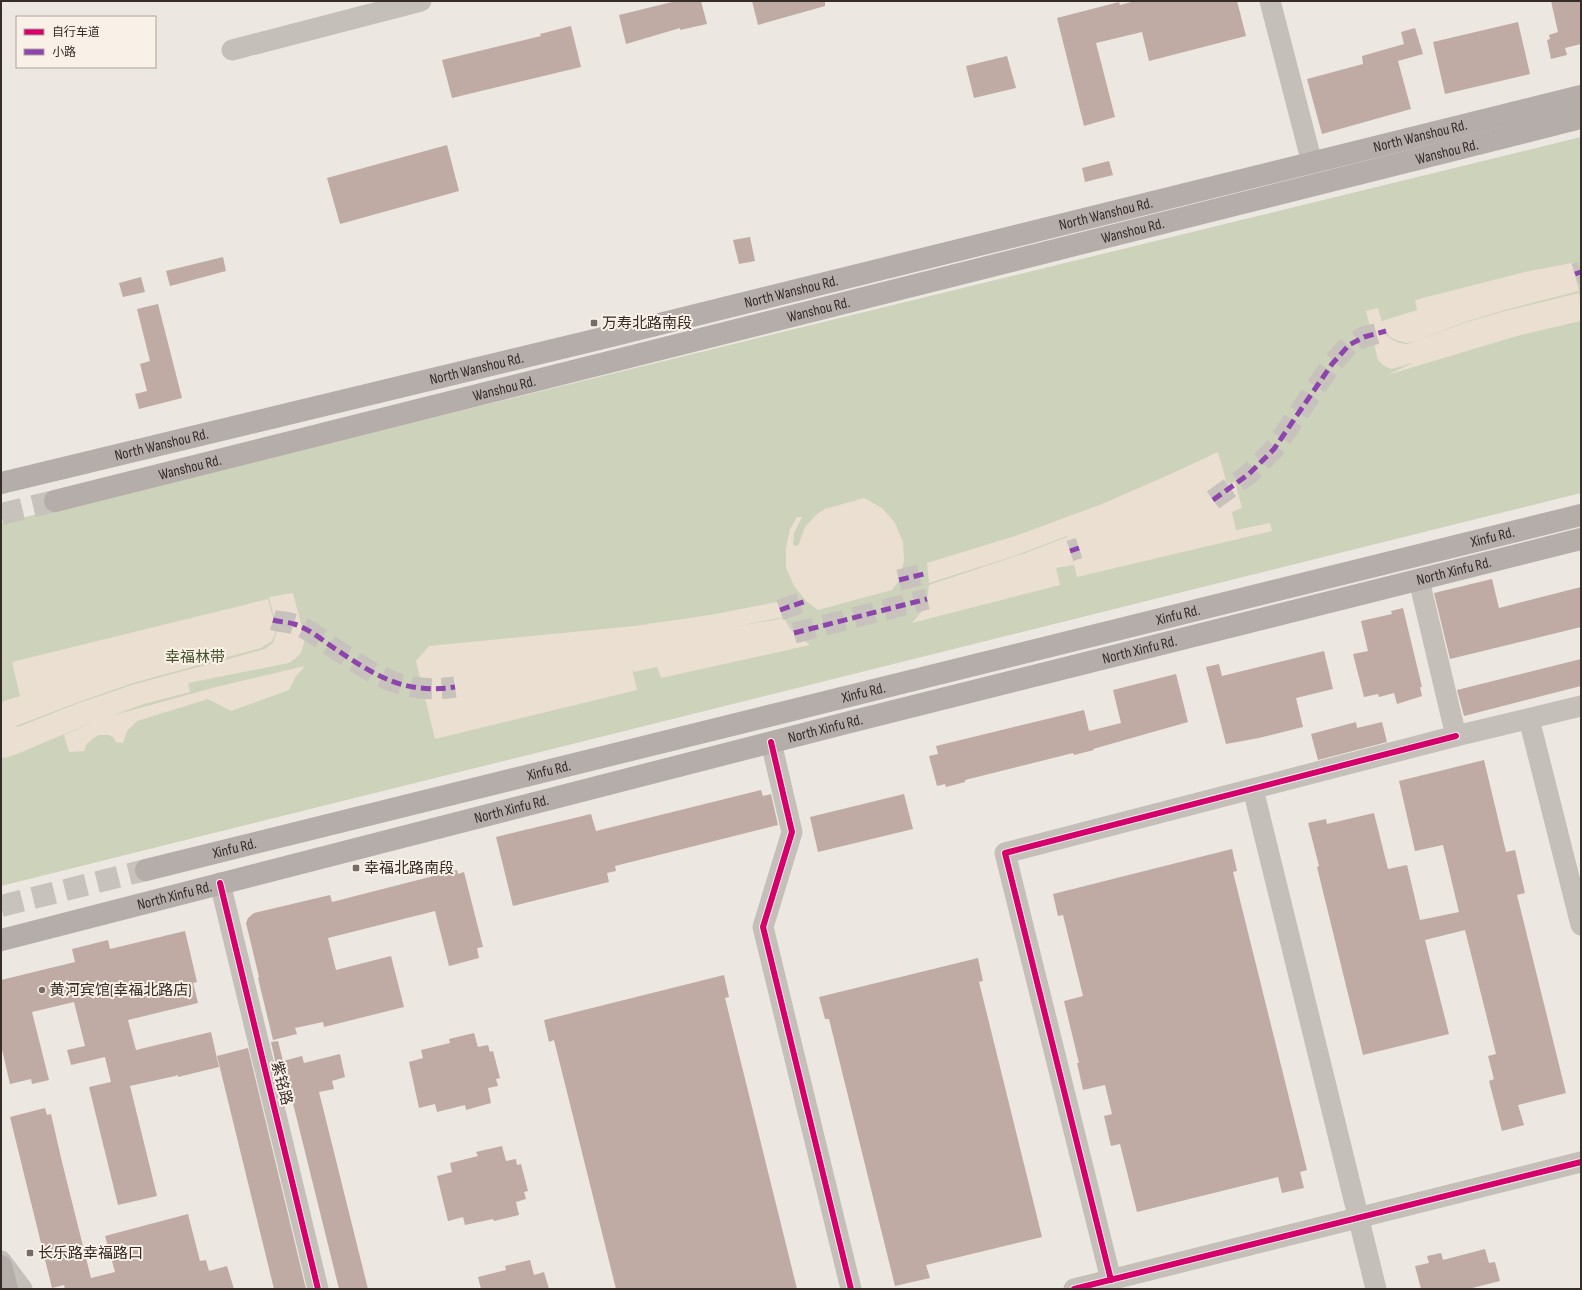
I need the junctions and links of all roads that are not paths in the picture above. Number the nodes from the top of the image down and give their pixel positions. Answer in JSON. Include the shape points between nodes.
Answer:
{"nodes":[{"id":1,"x":421,"y":1,"type":"edge"},
{"id":2,"x":1270,"y":1,"type":"edge"},
{"id":3,"x":232,"y":50,"type":"dead end"},
{"id":4,"x":1581,"y":96,"type":"edge"},
{"id":5,"x":1581,"y":118,"type":"edge"},
{"id":6,"x":1312,"y":163,"type":"junction"},
{"id":7,"x":1,"y":483,"type":"edge"},
{"id":8,"x":55,"y":501,"type":"tunnel mouth"},
{"id":9,"x":1581,"y":515,"type":"edge"},
{"id":10,"x":1581,"y":539,"type":"edge"},
{"id":11,"x":1419,"y":580,"type":"junction"},
{"id":12,"x":1581,"y":706,"type":"edge"},
{"id":13,"x":1529,"y":719,"type":"junction"},
{"id":14,"x":1456,"y":736,"type":"junction"},
{"id":15,"x":771,"y":742,"type":"junction"},
{"id":16,"x":1253,"y":789,"type":"junction"},
{"id":17,"x":146,"y":870,"type":"tunnel mouth"},
{"id":18,"x":220,"y":884,"type":"junction"},
{"id":19,"x":1581,"y":925,"type":"edge"},
{"id":20,"x":1,"y":940,"type":"edge"},
{"id":21,"x":1581,"y":1162,"type":"edge"},
{"id":22,"x":1358,"y":1218,"type":"junction"},
{"id":23,"x":1,"y":1261,"type":"edge"},
{"id":24,"x":1,"y":1266,"type":"edge"},
{"id":25,"x":1111,"y":1280,"type":"junction"},
{"id":26,"x":7,"y":1289,"type":"edge"},
{"id":27,"x":22,"y":1289,"type":"edge"},
{"id":28,"x":318,"y":1289,"type":"edge"},
{"id":29,"x":851,"y":1289,"type":"edge"},
{"id":30,"x":1074,"y":1289,"type":"edge"},
{"id":31,"x":1376,"y":1289,"type":"edge"}],
"edges":[{"from":1,"to":3,"type":"street"},
{"from":2,"to":6,"type":"street"},
{"from":4,"to":6,"type":"main road","name":"North Wanshou Rd."},
{"from":5,"to":8,"type":"main road","name":"Wanshou Rd."},
{"from":6,"to":7,"type":"main road","name":"North Wanshou Rd."},
{"from":9,"to":17,"type":"main road","name":"Xinfu Rd."},
{"from":10,"to":11,"type":"main road","name":"North Xinfu Rd."},
{"from":11,"to":14,"type":"street"},
{"from":11,"to":15,"type":"main road","name":"North Xinfu Rd."},
{"from":12,"to":13,"type":"street"},
{"from":13,"to":14,"type":"street"},
{"from":13,"to":19,"type":"street"},
{"from":14,"to":16,"type":"street"},
{"from":15,"to":18,"type":"main road","name":"North Xinfu Rd."},
{"from":15,"to":29,"type":"street","via":[[792,832],[763,927]]},
{"from":16,"to":22,"type":"street"},
{"from":16,"to":25,"type":"street","via":[[1005,853]]},
{"from":18,"to":20,"type":"main road","name":"North Xinfu Rd."},
{"from":18,"to":28,"type":"street","name":"紫铭路"},
{"from":21,"to":22,"type":"street"},
{"from":22,"to":25,"type":"street"},
{"from":22,"to":31,"type":"street"},
{"from":23,"to":27,"type":"street"},
{"from":24,"to":26,"type":"main road"},
{"from":25,"to":30,"type":"street"}]}
